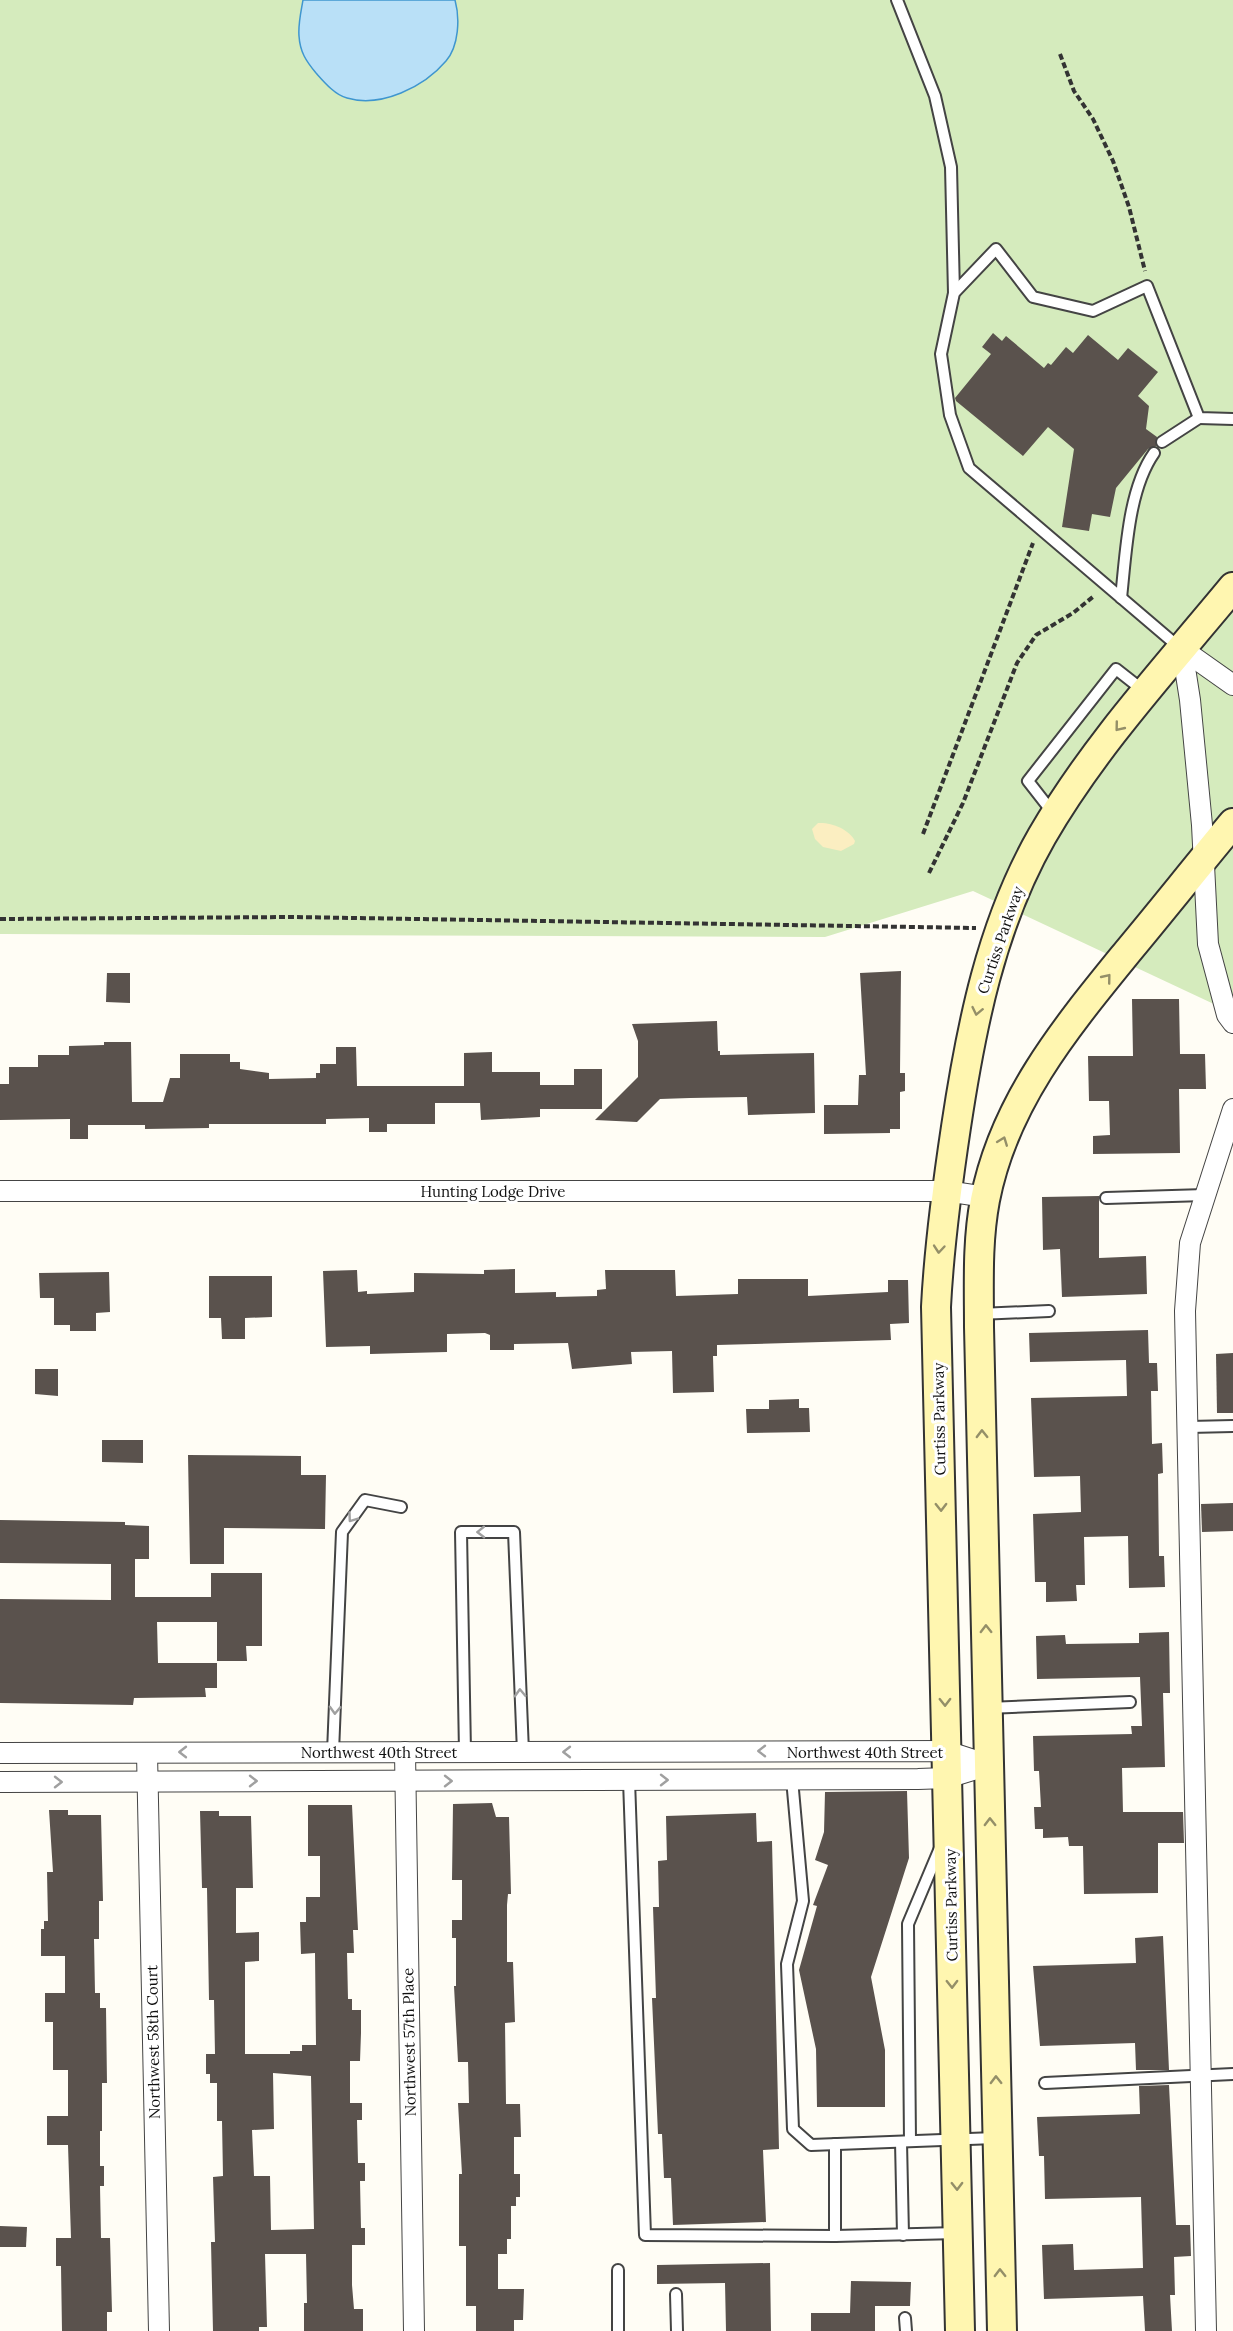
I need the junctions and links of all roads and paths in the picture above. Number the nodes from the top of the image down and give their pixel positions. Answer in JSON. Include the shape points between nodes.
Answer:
{"nodes":[{"id":1,"x":897,"y":0,"type":"edge"},
{"id":2,"x":1060,"y":54,"type":"dead end"},
{"id":3,"x":1147,"y":286,"type":"junction"},
{"id":4,"x":954,"y":293,"type":"junction"},
{"id":5,"x":1199,"y":418,"type":"junction"},
{"id":6,"x":1233,"y":419,"type":"edge"},
{"id":7,"x":1162,"y":442,"type":"dead end"},
{"id":8,"x":1154,"y":453,"type":"dead end"},
{"id":9,"x":1039,"y":527,"type":"junction"},
{"id":10,"x":1107,"y":585,"type":"junction"},
{"id":11,"x":1121,"y":597,"type":"junction"},
{"id":12,"x":1227,"y":599,"type":"edge"},
{"id":13,"x":1182,"y":649,"type":"junction"},
{"id":14,"x":1233,"y":685,"type":"edge"},
{"id":15,"x":1146,"y":693,"type":"junction"},
{"id":16,"x":1055,"y":816,"type":"junction"},
{"id":17,"x":1233,"y":823,"type":"edge"},
{"id":18,"x":923,"y":834,"type":"dead end"},
{"id":19,"x":1204,"y":859,"type":"junction"},
{"id":20,"x":929,"y":873,"type":"dead end"},
{"id":21,"x":0,"y":919,"type":"edge"},
{"id":22,"x":1001,"y":928,"type":"junction"},
{"id":23,"x":1233,"y":1023,"type":"edge"},
{"id":24,"x":1233,"y":1109,"type":"edge"},
{"id":25,"x":0,"y":1191,"type":"edge"},
{"id":26,"x":946,"y":1191,"type":"junction"},
{"id":27,"x":1205,"y":1196,"type":"junction"},
{"id":28,"x":986,"y":1197,"type":"junction"},
{"id":29,"x":1107,"y":1198,"type":"dead end"},
{"id":30,"x":1049,"y":1311,"type":"dead end"},
{"id":31,"x":979,"y":1314,"type":"junction"},
{"id":32,"x":1233,"y":1426,"type":"edge"},
{"id":33,"x":1189,"y":1427,"type":"junction"},
{"id":34,"x":400,"y":1507,"type":"dead end"},
{"id":35,"x":1130,"y":1702,"type":"dead end"},
{"id":36,"x":987,"y":1708,"type":"junction"},
{"id":37,"x":333,"y":1752,"type":"junction"},
{"id":38,"x":405,"y":1752,"type":"junction"},
{"id":39,"x":465,"y":1752,"type":"junction"},
{"id":40,"x":523,"y":1752,"type":"junction"},
{"id":41,"x":0,"y":1753,"type":"edge"},
{"id":42,"x":147,"y":1753,"type":"junction"},
{"id":43,"x":947,"y":1764,"type":"junction"},
{"id":44,"x":989,"y":1765,"type":"junction"},
{"id":45,"x":792,"y":1779,"type":"junction"},
{"id":46,"x":629,"y":1780,"type":"junction"},
{"id":47,"x":405,"y":1781,"type":"junction"},
{"id":48,"x":0,"y":1782,"type":"edge"},
{"id":49,"x":148,"y":1782,"type":"junction"},
{"id":50,"x":949,"y":1828,"type":"junction"},
{"id":51,"x":1233,"y":2074,"type":"edge"},
{"id":52,"x":1201,"y":2076,"type":"junction"},
{"id":53,"x":1045,"y":2083,"type":"dead end"},
{"id":54,"x":997,"y":2138,"type":"junction"},
{"id":55,"x":956,"y":2140,"type":"junction"},
{"id":56,"x":906,"y":2141,"type":"junction"},
{"id":57,"x":835,"y":2144,"type":"junction"},
{"id":58,"x":958,"y":2233,"type":"junction"},
{"id":59,"x":903,"y":2235,"type":"junction"},
{"id":60,"x":835,"y":2236,"type":"junction"},
{"id":61,"x":618,"y":2270,"type":"dead end"},
{"id":62,"x":676,"y":2294,"type":"dead end"},
{"id":63,"x":905,"y":2318,"type":"dead end"},
{"id":64,"x":159,"y":2331,"type":"edge"},
{"id":65,"x":414,"y":2331,"type":"edge"},
{"id":66,"x":618,"y":2331,"type":"edge"},
{"id":67,"x":677,"y":2331,"type":"edge"},
{"id":68,"x":906,"y":2331,"type":"edge"},
{"id":69,"x":960,"y":2331,"type":"edge"},
{"id":70,"x":1002,"y":2331,"type":"edge"},
{"id":71,"x":1206,"y":2331,"type":"edge"}],
"edges":[{"from":1,"to":4,"type":"lane","via":[[935,96],[951,167]]},
{"from":2,"to":3,"type":"path","via":[[1074,91],[1113,161],[1129,207]]},
{"from":3,"to":4,"type":"lane","via":[[1092,311],[1033,297],[996,249]]},
{"from":3,"to":5,"type":"lane"},
{"from":4,"to":9,"type":"lane","via":[[941,354],[950,415],[969,468]]},
{"from":5,"to":6,"type":"lane"},
{"from":5,"to":7,"type":"lane"},
{"from":8,"to":11,"type":"lane","via":[[1142,470]]},
{"from":9,"to":10,"type":"lane"},
{"from":9,"to":18,"type":"path"},
{"from":10,"to":11,"type":"lane"},
{"from":10,"to":20,"type":"path","via":[[1073,613],[1036,635],[1017,663],[963,803]]},
{"from":11,"to":13,"type":"lane"},
{"from":12,"to":13,"type":"main road","name":"Curtiss Parkway"},
{"from":13,"to":14,"type":"street"},
{"from":13,"to":15,"type":"main road","name":"Curtiss Parkway"},
{"from":13,"to":19,"type":"street"},
{"from":15,"to":16,"type":"main road","name":"Curtiss Parkway","one_way":true},
{"from":15,"to":16,"type":"lane","via":[[1116,669],[1028,781]]},
{"from":16,"to":22,"type":"main road","name":"Curtiss Parkway","via":[[1023,871]]},
{"from":17,"to":19,"type":"main road"},
{"from":19,"to":23,"type":"street","via":[[1208,944],[1227,1014]]},
{"from":28,"to":19,"type":"main road","one_way":true,"via":[[1016,1108],[1039,1066]]},
{"from":21,"to":22,"type":"path","via":[[293,917]]},
{"from":22,"to":26,"type":"main road","name":"Curtiss Parkway","one_way":true,"via":[[982,986],[965,1066]]},
{"from":24,"to":27,"type":"street"},
{"from":25,"to":26,"type":"street","name":"Hunting Lodge Drive"},
{"from":26,"to":28,"type":"street","name":"Hunting Lodge Drive"},
{"from":26,"to":43,"type":"main road","name":"Curtiss Parkway","one_way":true,"via":[[936,1307]]},
{"from":27,"to":29,"type":"lane"},
{"from":27,"to":33,"type":"street","via":[[1190,1243],[1185,1311]]},
{"from":28,"to":31,"type":"main road","via":[[979,1237]]},
{"from":30,"to":31,"type":"lane"},
{"from":36,"to":31,"type":"main road","one_way":true},
{"from":32,"to":33,"type":"lane"},
{"from":33,"to":52,"type":"street"},
{"from":34,"to":37,"type":"lane","one_way":true,"via":[[365,1500],[342,1532]]},
{"from":35,"to":36,"type":"lane"},
{"from":36,"to":44,"type":"main road"},
{"from":37,"to":38,"type":"street","name":"Northwest 40th Street"},
{"from":37,"to":42,"type":"street","name":"Northwest 40th Street","one_way":true},
{"from":38,"to":39,"type":"street","name":"Northwest 40th Street"},
{"from":38,"to":47,"type":"street","name":"Northwest 57th Place"},
{"from":39,"to":40,"type":"street","name":"Northwest 40th Street"},
{"from":40,"to":39,"type":"lane","one_way":true,"via":[[514,1532],[461,1532]]},
{"from":43,"to":40,"type":"street","name":"Northwest 40th Street","one_way":true},
{"from":41,"to":42,"type":"street","name":"Northwest 40th Street"},
{"from":42,"to":49,"type":"street","name":"Northwest 58th Court"},
{"from":43,"to":44,"type":"street","name":"Northwest 40th Street"},
{"from":43,"to":44,"type":"street","name":"Northwest 40th Street"},
{"from":43,"to":45,"type":"street","name":"Northwest 40th Street"},
{"from":43,"to":50,"type":"main road","name":"Curtiss Parkway"},
{"from":54,"to":44,"type":"main road","one_way":true},
{"from":46,"to":45,"type":"street","name":"Northwest 40th Street","one_way":true},
{"from":45,"to":57,"type":"lane","via":[[803,1902],[787,1964],[793,2129],[811,2145]]},
{"from":47,"to":46,"type":"street","name":"Northwest 40th Street","one_way":true},
{"from":46,"to":60,"type":"lane","via":[[645,2235]]},
{"from":49,"to":47,"type":"street","name":"Northwest 40th Street","one_way":true},
{"from":47,"to":65,"type":"street","name":"Northwest 57th Place"},
{"from":48,"to":49,"type":"street","name":"Northwest 40th Street","one_way":true},
{"from":49,"to":64,"type":"street","name":"Northwest 58th Court"},
{"from":50,"to":55,"type":"main road","name":"Curtiss Parkway","one_way":true},
{"from":50,"to":56,"type":"lane","via":[[908,1924]]},
{"from":51,"to":52,"type":"lane"},
{"from":52,"to":53,"type":"lane"},
{"from":52,"to":71,"type":"street"},
{"from":54,"to":55,"type":"lane"},
{"from":70,"to":54,"type":"main road","one_way":true},
{"from":55,"to":56,"type":"lane"},
{"from":55,"to":58,"type":"main road","name":"Curtiss Parkway","one_way":true},
{"from":56,"to":57,"type":"lane"},
{"from":56,"to":59,"type":"lane"},
{"from":57,"to":60,"type":"lane"},
{"from":58,"to":59,"type":"lane"},
{"from":58,"to":69,"type":"main road","name":"Curtiss Parkway"},
{"from":59,"to":60,"type":"lane"},
{"from":61,"to":66,"type":"lane"},
{"from":62,"to":67,"type":"lane"},
{"from":63,"to":68,"type":"lane"}]}
